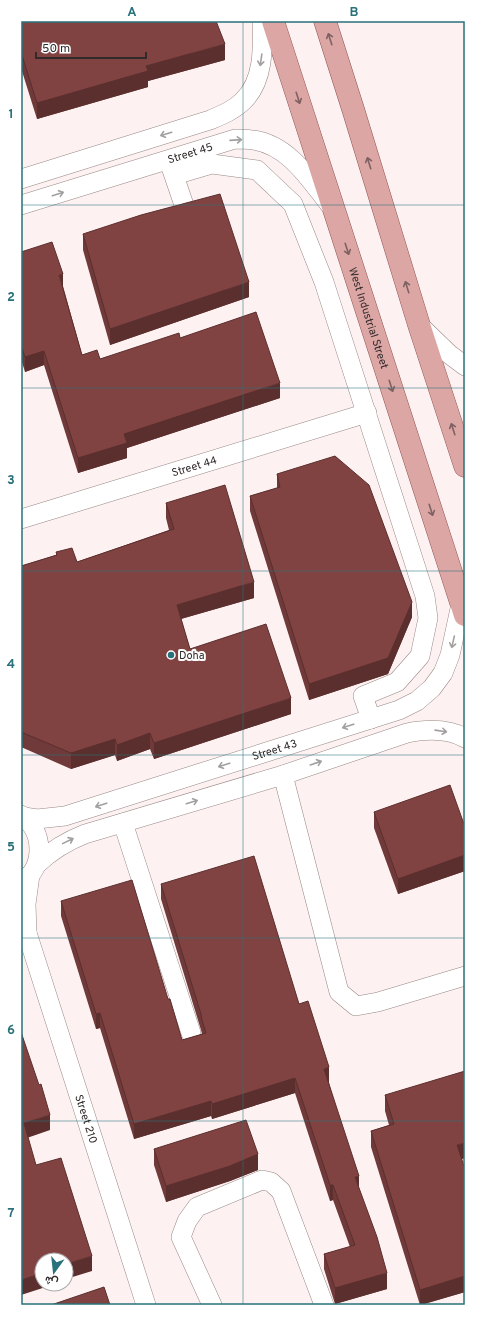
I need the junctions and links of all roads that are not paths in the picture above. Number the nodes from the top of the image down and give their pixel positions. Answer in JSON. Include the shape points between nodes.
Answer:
{"nodes":[{"id":1,"x":262,"y":21,"type":"edge"},
{"id":2,"x":274,"y":21,"type":"edge"},
{"id":3,"x":324,"y":21,"type":"edge"},
{"id":4,"x":172,"y":167,"type":"junction"},
{"id":5,"x":21,"y":179,"type":"edge"},
{"id":6,"x":21,"y":205,"type":"edge"},
{"id":7,"x":185,"y":208,"type":"edge"},
{"id":8,"x":336,"y":212,"type":"junction"},
{"id":9,"x":419,"y":325,"type":"junction"},
{"id":10,"x":465,"y":366,"type":"edge"},
{"id":11,"x":367,"y":413,"type":"junction"},
{"id":12,"x":465,"y":466,"type":"edge"},
{"id":13,"x":21,"y":519,"type":"edge"},
{"id":14,"x":463,"y":610,"type":"edge"},
{"id":15,"x":371,"y":719,"type":"junction"},
{"id":16,"x":465,"y":738,"type":"edge"},
{"id":17,"x":283,"y":774,"type":"junction"},
{"id":18,"x":22,"y":816,"type":"edge"},
{"id":19,"x":123,"y":823,"type":"junction"},
{"id":20,"x":29,"y":874,"type":"edge"},
{"id":21,"x":24,"y":929,"type":"edge"},
{"id":22,"x":465,"y":976,"type":"edge"},
{"id":23,"x":191,"y":1034,"type":"dead end"},
{"id":24,"x":146,"y":1305,"type":"edge"},
{"id":25,"x":212,"y":1305,"type":"edge"},
{"id":26,"x":324,"y":1305,"type":"edge"}],
"edges":[{"from":1,"to":5,"type":"street","one_way":true,"via":[[261,64],[254,85],[243,101],[227,113]]},
{"from":2,"to":8,"type":"main road","name":"West Industrial Street","one_way":true},
{"from":9,"to":3,"type":"main road","one_way":true},
{"from":6,"to":4,"type":"street","name":"Street 45","one_way":true},
{"from":4,"to":7,"type":"street"},
{"from":4,"to":8,"type":"street","name":"Street 45","one_way":true,"via":[[234,139],[254,140],[273,146],[290,157]]},
{"from":4,"to":11,"type":"street","via":[[212,164],[257,170],[293,204],[324,282]]},
{"from":8,"to":14,"type":"main road","name":"West Industrial Street","one_way":true},
{"from":9,"to":10,"type":"street"},
{"from":12,"to":9,"type":"main road","one_way":true},
{"from":11,"to":13,"type":"street","name":"Street 44"},
{"from":11,"to":15,"type":"street","via":[[425,596],[428,618],[420,656],[397,682],[364,696]]},
{"from":14,"to":15,"type":"street","name":"Street 43","one_way":true,"via":[[443,673],[432,688],[417,701]]},
{"from":15,"to":18,"type":"street","name":"Street 43","one_way":true,"via":[[65,816],[37,819]]},
{"from":17,"to":16,"type":"street","one_way":true,"via":[[407,733],[442,730]]},
{"from":19,"to":17,"type":"street","one_way":true},
{"from":17,"to":22,"type":"street","via":[[340,992],[356,1006]]},
{"from":18,"to":20,"type":"street","name":"Street 210","via":[[31,824],[39,844],[39,854]]},
{"from":20,"to":19,"type":"street","one_way":true,"via":[[47,854],[59,846]]},
{"from":19,"to":23,"type":"street"},
{"from":20,"to":21,"type":"street","name":"Street 210"},
{"from":21,"to":24,"type":"street","name":"Street 210"},
{"from":25,"to":26,"type":"street","via":[[181,1237],[187,1221],[197,1207],[262,1180],[271,1182],[280,1191]]}]}
